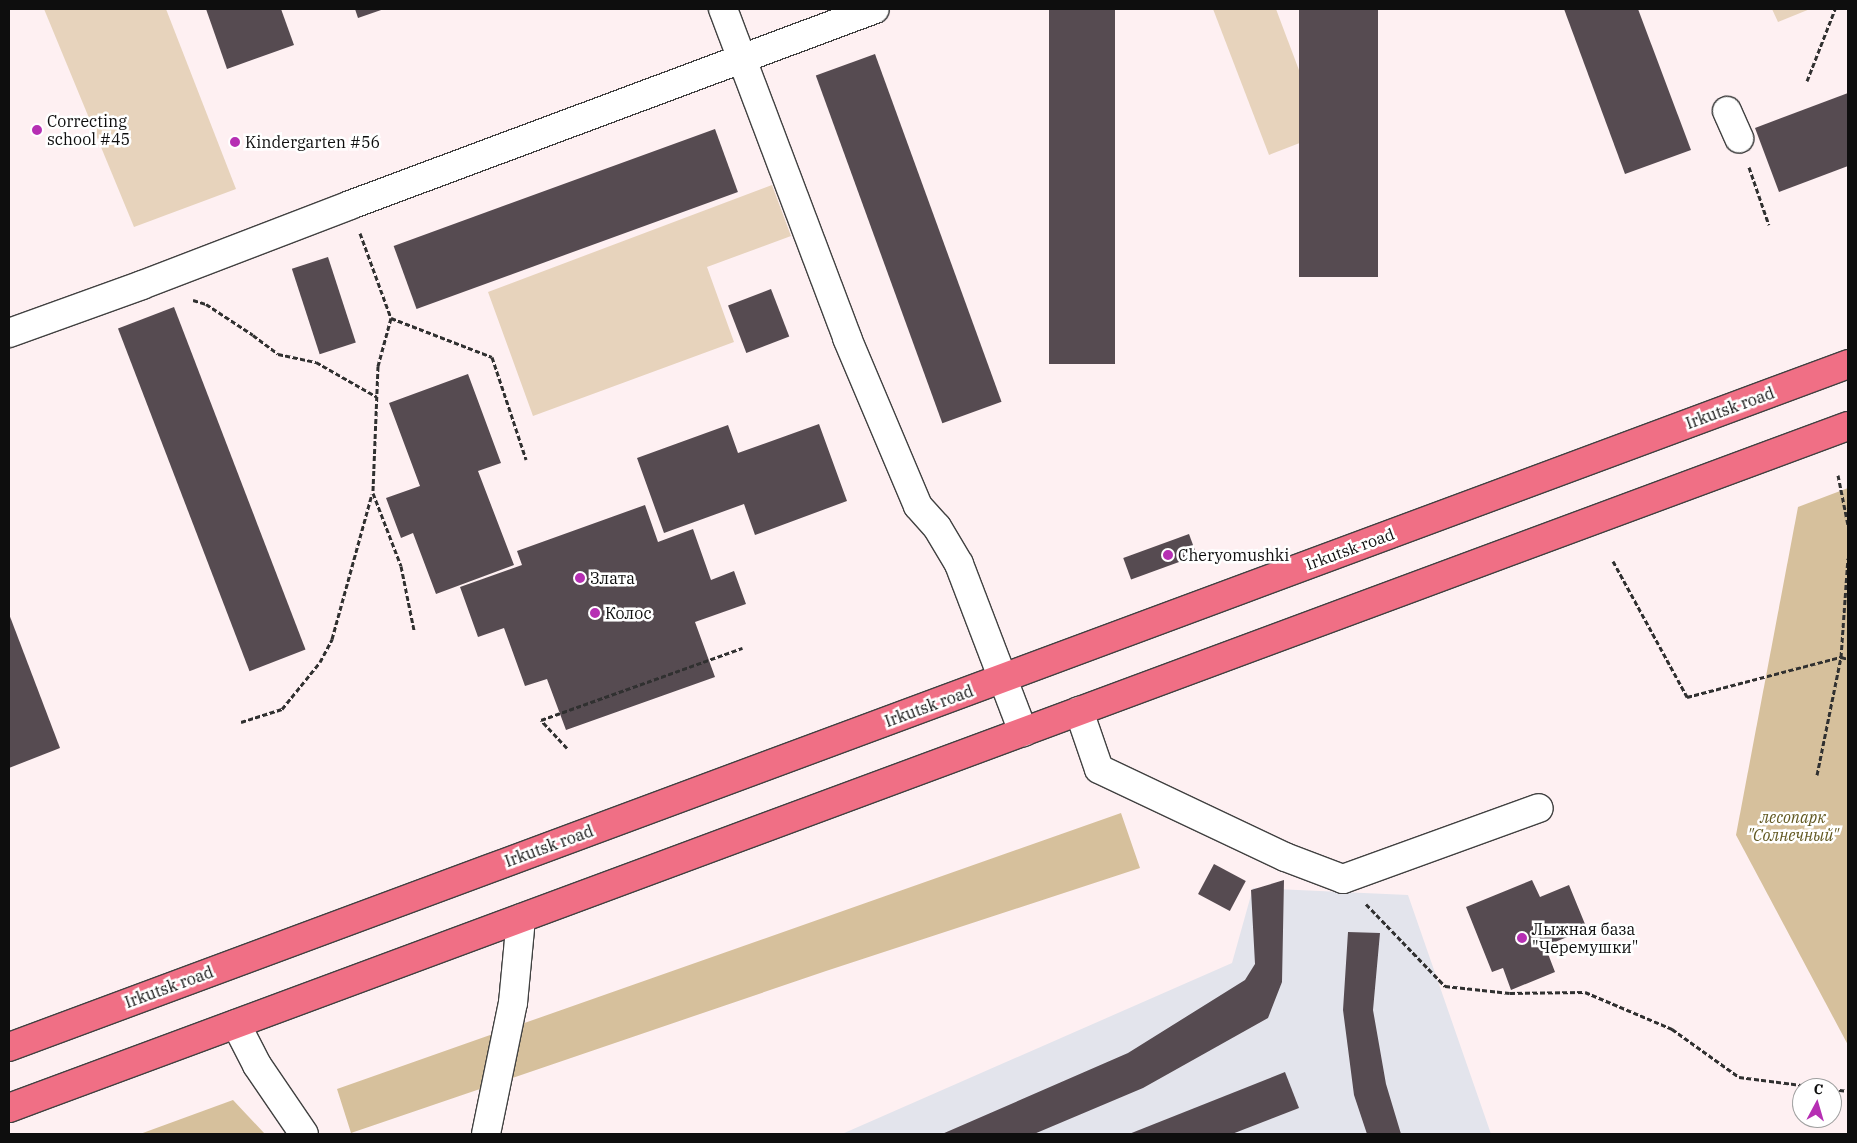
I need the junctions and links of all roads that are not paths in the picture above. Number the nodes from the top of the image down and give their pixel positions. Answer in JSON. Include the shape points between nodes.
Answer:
{"nodes":[{"id":1,"x":723,"y":9,"type":"edge"},
{"id":2,"x":875,"y":9,"type":"edge"},
{"id":3,"x":743,"y":59,"type":"junction"},
{"id":4,"x":1727,"y":111,"type":"dead end"},
{"id":5,"x":1739,"y":138,"type":"road end"},
{"id":6,"x":9,"y":333,"type":"edge"},
{"id":7,"x":1848,"y":364,"type":"edge"},
{"id":8,"x":1848,"y":426,"type":"edge"},
{"id":9,"x":1003,"y":678,"type":"junction"},
{"id":10,"x":1080,"y":711,"type":"junction"},
{"id":11,"x":1023,"y":732,"type":"junction"},
{"id":12,"x":1539,"y":808,"type":"dead end"},
{"id":13,"x":521,"y":918,"type":"junction"},
{"id":14,"x":236,"y":1024,"type":"junction"},
{"id":15,"x":9,"y":1047,"type":"edge"},
{"id":16,"x":9,"y":1108,"type":"edge"},
{"id":17,"x":304,"y":1134,"type":"edge"},
{"id":18,"x":486,"y":1134,"type":"edge"}],
"edges":[{"from":1,"to":3,"type":"street"},
{"from":2,"to":3,"type":"street"},
{"from":3,"to":6,"type":"street"},
{"from":3,"to":9,"type":"street","via":[[847,338],[918,506],[937,527],[958,564]]},
{"from":4,"to":5,"type":"street"},
{"from":7,"to":9,"type":"main road","name":"Irkutsk road"},
{"from":8,"to":10,"type":"main road"},
{"from":9,"to":11,"type":"street"},
{"from":9,"to":15,"type":"main road","name":"Irkutsk road"},
{"from":10,"to":11,"type":"main road"},
{"from":10,"to":12,"type":"street","via":[[1099,769],[1284,857],[1343,879]]},
{"from":11,"to":13,"type":"main road"},
{"from":13,"to":14,"type":"main road"},
{"from":13,"to":18,"type":"street","via":[[513,1003]]},
{"from":14,"to":16,"type":"main road"},
{"from":14,"to":17,"type":"street","via":[[257,1065]]}]}
